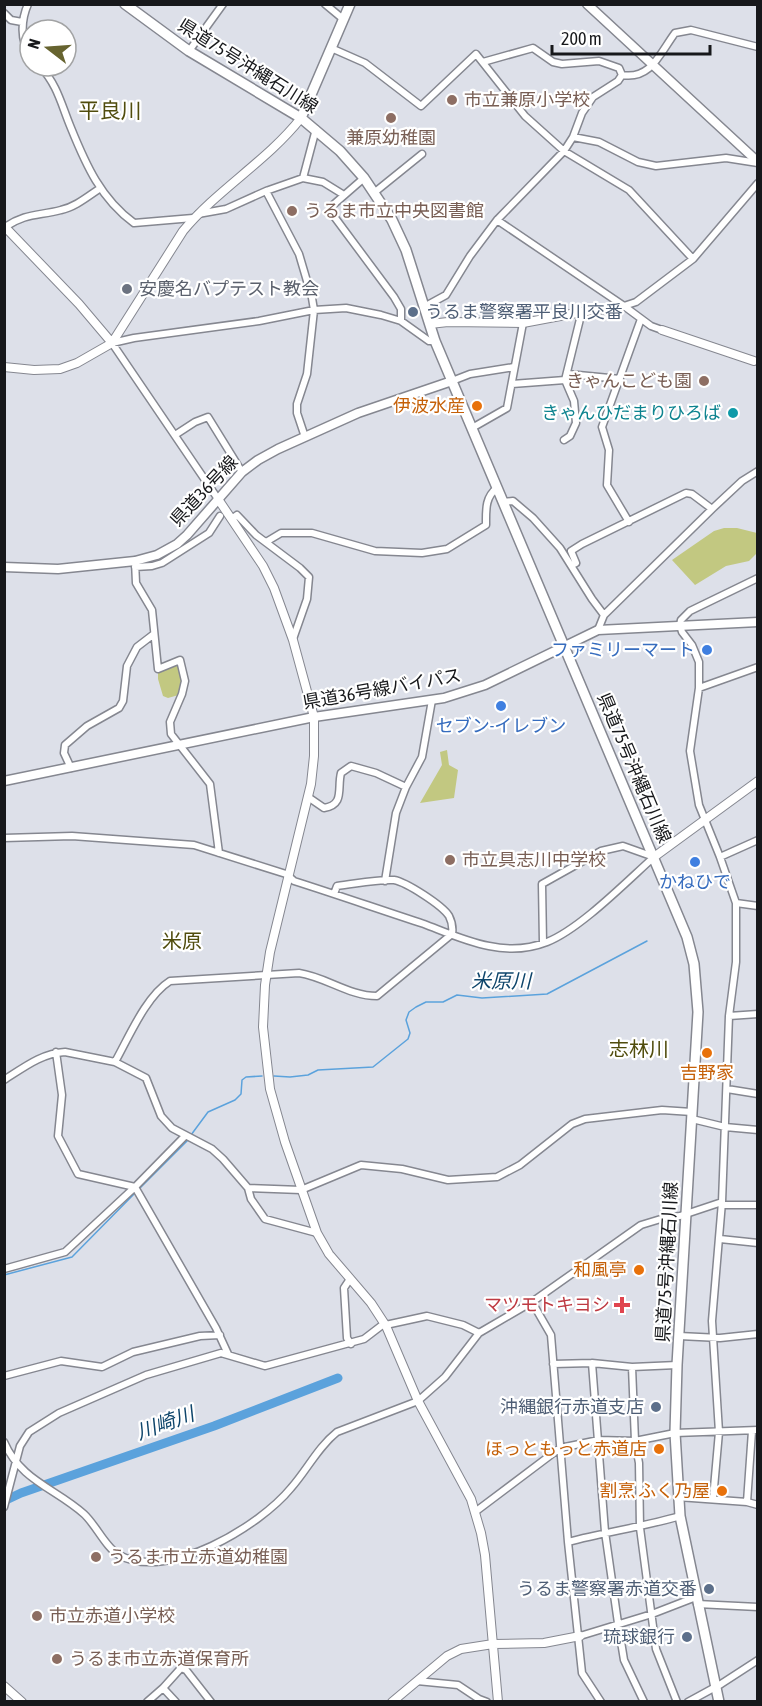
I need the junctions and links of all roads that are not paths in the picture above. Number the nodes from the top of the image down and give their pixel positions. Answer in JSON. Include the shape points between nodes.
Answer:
{"nodes":[{"id":1,"x":125,"y":4,"type":"edge"},
{"id":2,"x":223,"y":4,"type":"edge"},
{"id":3,"x":325,"y":4,"type":"edge"},
{"id":4,"x":350,"y":4,"type":"edge"},
{"id":5,"x":586,"y":4,"type":"edge"},
{"id":6,"x":4,"y":13,"type":"edge"},
{"id":7,"x":343,"y":19,"type":"junction"},
{"id":8,"x":18,"y":21,"type":"edge"},
{"id":9,"x":758,"y":47,"type":"edge"},
{"id":10,"x":331,"y":48,"type":"junction"},
{"id":11,"x":189,"y":51,"type":"junction"},
{"id":12,"x":483,"y":62,"type":"junction"},
{"id":13,"x":652,"y":65,"type":"junction"},
{"id":14,"x":622,"y":75,"type":"junction"},
{"id":15,"x":49,"y":78,"type":"edge"},
{"id":16,"x":301,"y":117,"type":"junction"},
{"id":17,"x":316,"y":129,"type":"junction"},
{"id":18,"x":573,"y":137,"type":"junction"},
{"id":19,"x":564,"y":151,"type":"junction"},
{"id":20,"x":422,"y":154,"type":"dead end"},
{"id":21,"x":758,"y":162,"type":"edge"},
{"id":22,"x":303,"y":178,"type":"junction"},
{"id":23,"x":364,"y":178,"type":"junction"},
{"id":24,"x":758,"y":183,"type":"edge"},
{"id":25,"x":99,"y":189,"type":"junction"},
{"id":26,"x":266,"y":191,"type":"junction"},
{"id":27,"x":375,"y":192,"type":"junction"},
{"id":28,"x":344,"y":195,"type":"junction"},
{"id":29,"x":195,"y":216,"type":"junction"},
{"id":30,"x":497,"y":220,"type":"junction"},
{"id":31,"x":5,"y":226,"type":"edge"},
{"id":32,"x":693,"y":259,"type":"junction"},
{"id":33,"x":624,"y":306,"type":"junction"},
{"id":34,"x":424,"y":307,"type":"junction"},
{"id":35,"x":314,"y":310,"type":"junction"},
{"id":36,"x":592,"y":310,"type":"joint"},
{"id":37,"x":580,"y":312,"type":"junction"},
{"id":38,"x":641,"y":319,"type":"junction"},
{"id":39,"x":401,"y":321,"type":"junction"},
{"id":40,"x":523,"y":322,"type":"junction"},
{"id":41,"x":430,"y":324,"type":"junction"},
{"id":42,"x":662,"y":330,"type":"joint"},
{"id":43,"x":435,"y":340,"type":"junction"},
{"id":44,"x":112,"y":343,"type":"junction"},
{"id":45,"x":756,"y":362,"type":"edge"},
{"id":46,"x":4,"y":367,"type":"edge"},
{"id":47,"x":514,"y":367,"type":"junction"},
{"id":48,"x":567,"y":376,"type":"junction"},
{"id":49,"x":620,"y":379,"type":"junction"},
{"id":50,"x":452,"y":381,"type":"junction"},
{"id":51,"x":512,"y":384,"type":"junction"},
{"id":52,"x":472,"y":428,"type":"junction"},
{"id":53,"x":175,"y":435,"type":"junction"},
{"id":54,"x":305,"y":436,"type":"junction"},
{"id":55,"x":564,"y":440,"type":"dead end"},
{"id":56,"x":758,"y":471,"type":"edge"},
{"id":57,"x":243,"y":472,"type":"junction"},
{"id":58,"x":497,"y":488,"type":"junction"},
{"id":59,"x":218,"y":499,"type":"junction"},
{"id":60,"x":503,"y":502,"type":"junction"},
{"id":61,"x":712,"y":509,"type":"junction"},
{"id":62,"x":220,"y":516,"type":"dead end"},
{"id":63,"x":233,"y":519,"type":"junction"},
{"id":64,"x":629,"y":522,"type":"junction"},
{"id":65,"x":198,"y":523,"type":"junction"},
{"id":66,"x":210,"y":533,"type":"junction"},
{"id":67,"x":266,"y":542,"type":"junction"},
{"id":68,"x":135,"y":564,"type":"junction"},
{"id":69,"x":572,"y":565,"type":"junction"},
{"id":70,"x":4,"y":567,"type":"edge"},
{"id":71,"x":758,"y":578,"type":"edge"},
{"id":72,"x":604,"y":615,"type":"junction"},
{"id":73,"x":758,"y":622,"type":"edge"},
{"id":74,"x":680,"y":625,"type":"junction"},
{"id":75,"x":598,"y":630,"type":"junction"},
{"id":76,"x":154,"y":634,"type":"junction"},
{"id":77,"x":293,"y":640,"type":"junction"},
{"id":78,"x":564,"y":646,"type":"junction"},
{"id":79,"x":758,"y":668,"type":"edge"},
{"id":80,"x":699,"y":688,"type":"junction"},
{"id":81,"x":432,"y":700,"type":"junction"},
{"id":82,"x":314,"y":717,"type":"junction"},
{"id":83,"x":179,"y":744,"type":"junction"},
{"id":84,"x":71,"y":768,"type":"junction"},
{"id":85,"x":4,"y":781,"type":"edge"},
{"id":86,"x":758,"y":782,"type":"edge"},
{"id":87,"x":406,"y":787,"type":"junction"},
{"id":88,"x":308,"y":797,"type":"junction"},
{"id":89,"x":704,"y":820,"type":"junction"},
{"id":90,"x":4,"y":838,"type":"edge"},
{"id":91,"x":758,"y":840,"type":"edge"},
{"id":92,"x":219,"y":853,"type":"junction"},
{"id":93,"x":654,"y":857,"type":"junction"},
{"id":94,"x":720,"y":857,"type":"junction"},
{"id":95,"x":289,"y":877,"type":"junction"},
{"id":96,"x":385,"y":881,"type":"junction"},
{"id":97,"x":334,"y":894,"type":"junction"},
{"id":98,"x":736,"y":903,"type":"junction"},
{"id":99,"x":758,"y":906,"type":"edge"},
{"id":100,"x":452,"y":934,"type":"junction"},
{"id":101,"x":543,"y":943,"type":"junction"},
{"id":102,"x":266,"y":974,"type":"junction"},
{"id":103,"x":758,"y":1014,"type":"edge"},
{"id":104,"x":729,"y":1016,"type":"junction"},
{"id":105,"x":56,"y":1052,"type":"junction"},
{"id":106,"x":115,"y":1062,"type":"junction"},
{"id":107,"x":4,"y":1080,"type":"edge"},
{"id":108,"x":727,"y":1089,"type":"junction"},
{"id":109,"x":758,"y":1094,"type":"edge"},
{"id":110,"x":692,"y":1115,"type":"junction"},
{"id":111,"x":725,"y":1127,"type":"junction"},
{"id":112,"x":758,"y":1130,"type":"edge"},
{"id":113,"x":188,"y":1137,"type":"junction"},
{"id":114,"x":248,"y":1188,"type":"junction"},
{"id":115,"x":136,"y":1190,"type":"junction"},
{"id":116,"x":301,"y":1190,"type":"junction"},
{"id":117,"x":722,"y":1203,"type":"junction"},
{"id":118,"x":758,"y":1205,"type":"edge"},
{"id":119,"x":686,"y":1215,"type":"junction"},
{"id":120,"x":317,"y":1233,"type":"junction"},
{"id":121,"x":720,"y":1239,"type":"junction"},
{"id":122,"x":758,"y":1243,"type":"edge"},
{"id":123,"x":4,"y":1269,"type":"edge"},
{"id":124,"x":350,"y":1279,"type":"junction"},
{"id":125,"x":532,"y":1302,"type":"junction"},
{"id":126,"x":386,"y":1326,"type":"junction"},
{"id":127,"x":479,"y":1334,"type":"junction"},
{"id":128,"x":758,"y":1334,"type":"edge"},
{"id":129,"x":220,"y":1335,"type":"junction"},
{"id":130,"x":679,"y":1336,"type":"junction"},
{"id":131,"x":714,"y":1337,"type":"junction"},
{"id":132,"x":351,"y":1344,"type":"junction"},
{"id":133,"x":228,"y":1353,"type":"junction"},
{"id":134,"x":592,"y":1363,"type":"junction"},
{"id":135,"x":553,"y":1364,"type":"junction"},
{"id":136,"x":677,"y":1365,"type":"junction"},
{"id":137,"x":632,"y":1367,"type":"junction"},
{"id":138,"x":4,"y":1376,"type":"edge"},
{"id":139,"x":418,"y":1401,"type":"junction"},
{"id":140,"x":755,"y":1430,"type":"edge"},
{"id":141,"x":719,"y":1432,"type":"junction"},
{"id":142,"x":675,"y":1433,"type":"junction"},
{"id":143,"x":599,"y":1440,"type":"junction"},
{"id":144,"x":635,"y":1441,"type":"junction"},
{"id":145,"x":4,"y":1442,"type":"edge"},
{"id":146,"x":560,"y":1448,"type":"junction"},
{"id":147,"x":15,"y":1462,"type":"junction"},
{"id":148,"x":678,"y":1497,"type":"junction"},
{"id":149,"x":713,"y":1499,"type":"junction"},
{"id":150,"x":747,"y":1502,"type":"junction"},
{"id":151,"x":758,"y":1505,"type":"edge"},
{"id":152,"x":4,"y":1507,"type":"edge"},
{"id":153,"x":475,"y":1512,"type":"junction"},
{"id":154,"x":680,"y":1516,"type":"junction"},
{"id":155,"x":640,"y":1528,"type":"junction"},
{"id":156,"x":605,"y":1532,"type":"junction"},
{"id":157,"x":568,"y":1542,"type":"junction"},
{"id":158,"x":697,"y":1600,"type":"junction"},
{"id":159,"x":758,"y":1607,"type":"edge"},
{"id":160,"x":652,"y":1614,"type":"junction"},
{"id":161,"x":618,"y":1623,"type":"junction"},
{"id":162,"x":580,"y":1636,"type":"junction"},
{"id":163,"x":493,"y":1644,"type":"junction"},
{"id":164,"x":758,"y":1660,"type":"edge"},
{"id":165,"x":417,"y":1681,"type":"junction"},
{"id":166,"x":4,"y":1686,"type":"edge"},
{"id":167,"x":715,"y":1686,"type":"junction"},
{"id":168,"x":164,"y":1688,"type":"junction"},
{"id":169,"x":22,"y":1701,"type":"edge"},
{"id":170,"x":147,"y":1701,"type":"edge"},
{"id":171,"x":176,"y":1701,"type":"edge"},
{"id":172,"x":211,"y":1701,"type":"edge"},
{"id":173,"x":392,"y":1701,"type":"edge"},
{"id":174,"x":487,"y":1701,"type":"edge"},
{"id":175,"x":498,"y":1701,"type":"edge"},
{"id":176,"x":601,"y":1701,"type":"edge"},
{"id":177,"x":644,"y":1701,"type":"edge"},
{"id":178,"x":677,"y":1701,"type":"edge"},
{"id":179,"x":688,"y":1701,"type":"edge"},
{"id":180,"x":719,"y":1701,"type":"edge"}],
"edges":[{"from":1,"to":11,"type":"main road","name":"県道75号沖縄石川線"},
{"from":2,"to":11,"type":"street"},
{"from":3,"to":7,"type":"street"},
{"from":4,"to":7,"type":"main road"},
{"from":5,"to":13,"type":"main road"},
{"from":6,"to":8,"type":"street"},
{"from":7,"to":10,"type":"main road"},
{"from":9,"to":13,"type":"street","via":[[691,30],[675,33]]},
{"from":10,"to":12,"type":"street","via":[[365,63],[421,106],[476,54]]},
{"from":10,"to":16,"type":"main road"},
{"from":11,"to":16,"type":"main road","name":"県道75号沖縄石川線"},
{"from":12,"to":14,"type":"street","via":[[533,48],[552,62],[599,61],[619,68]]},
{"from":12,"to":19,"type":"street","via":[[525,116]]},
{"from":13,"to":14,"type":"street","via":[[633,77]]},
{"from":13,"to":21,"type":"main road"},
{"from":14,"to":18,"type":"street","via":[[593,97]]},
{"from":15,"to":25,"type":"street"},
{"from":16,"to":17,"type":"main road","name":"県道75号沖縄石川線"},
{"from":16,"to":29,"type":"street","via":[[253,167]]},
{"from":17,"to":22,"type":"street"},
{"from":17,"to":23,"type":"main road","name":"県道75号沖縄石川線"},
{"from":18,"to":19,"type":"street"},
{"from":18,"to":21,"type":"street","via":[[599,142],[638,162],[656,166],[726,158]]},
{"from":19,"to":30,"type":"street"},
{"from":19,"to":32,"type":"street","via":[[629,190]]},
{"from":20,"to":27,"type":"street"},
{"from":22,"to":26,"type":"street"},
{"from":22,"to":28,"type":"street","via":[[323,182]]},
{"from":23,"to":27,"type":"main road","name":"県道75号沖縄石川線"},
{"from":23,"to":28,"type":"street"},
{"from":24,"to":32,"type":"street"},
{"from":25,"to":29,"type":"street","via":[[134,223]]},
{"from":25,"to":31,"type":"street","via":[[62,210],[20,217]]},
{"from":26,"to":29,"type":"street","via":[[226,209]]},
{"from":26,"to":35,"type":"street","via":[[299,254]]},
{"from":27,"to":34,"type":"main road","name":"県道75号沖縄石川線","via":[[406,250]]},
{"from":28,"to":39,"type":"street","via":[[330,211],[394,297],[401,309]]},
{"from":29,"to":44,"type":"street"},
{"from":30,"to":33,"type":"street"},
{"from":30,"to":34,"type":"street","via":[[446,295]]},
{"from":31,"to":44,"type":"street"},
{"from":32,"to":33,"type":"street","via":[[636,302]]},
{"from":33,"to":36,"type":"street"},
{"from":33,"to":38,"type":"street"},
{"from":34,"to":41,"type":"main road","name":"県道75号沖縄石川線"},
{"from":35,"to":39,"type":"street","via":[[346,308]]},
{"from":35,"to":44,"type":"street"},
{"from":35,"to":54,"type":"street","via":[[307,374],[297,404]]},
{"from":36,"to":37,"type":"street"},
{"from":37,"to":40,"type":"street"},
{"from":37,"to":48,"type":"street"},
{"from":38,"to":42,"type":"street"},
{"from":38,"to":49,"type":"street"},
{"from":39,"to":43,"type":"street","via":[[429,341]]},
{"from":40,"to":41,"type":"street"},
{"from":40,"to":47,"type":"street"},
{"from":41,"to":43,"type":"main road","name":"県道75号沖縄石川線"},
{"from":42,"to":45,"type":"street"},
{"from":43,"to":50,"type":"main road","name":"県道75号沖縄石川線"},
{"from":44,"to":46,"type":"street","via":[[60,369]]},
{"from":44,"to":53,"type":"street"},
{"from":47,"to":50,"type":"street"},
{"from":47,"to":51,"type":"street"},
{"from":48,"to":49,"type":"street"},
{"from":48,"to":51,"type":"street"},
{"from":48,"to":55,"type":"street","via":[[576,423]]},
{"from":49,"to":64,"type":"street","via":[[602,427],[609,450],[607,486]]},
{"from":50,"to":52,"type":"main road","name":"県道75号沖縄石川線"},
{"from":50,"to":54,"type":"main road","name":"県道36号線"},
{"from":51,"to":52,"type":"street","via":[[507,408]]},
{"from":52,"to":58,"type":"main road","name":"県道75号沖縄石川線"},
{"from":53,"to":57,"type":"street","via":[[208,417]]},
{"from":53,"to":59,"type":"street"},
{"from":54,"to":57,"type":"main road","name":"県道36号線","via":[[267,454]]},
{"from":56,"to":61,"type":"street"},
{"from":57,"to":59,"type":"main road","name":"県道36号線"},
{"from":58,"to":60,"type":"main road","name":"県道75号沖縄石川線"},
{"from":58,"to":67,"type":"street","via":[[490,493],[486,525],[447,549],[422,553],[375,551],[312,533],[281,533]]},
{"from":59,"to":63,"type":"street"},
{"from":59,"to":65,"type":"main road","name":"県道36号線"},
{"from":60,"to":69,"type":"street","via":[[513,501],[532,518]]},
{"from":60,"to":78,"type":"main road","name":"県道75号沖縄石川線"},
{"from":61,"to":64,"type":"street","via":[[686,493]]},
{"from":61,"to":72,"type":"street"},
{"from":62,"to":66,"type":"street"},
{"from":63,"to":67,"type":"street","via":[[237,515]]},
{"from":63,"to":77,"type":"street","via":[[272,582]]},
{"from":64,"to":69,"type":"street","via":[[571,551],[576,563]]},
{"from":65,"to":66,"type":"street"},
{"from":65,"to":68,"type":"main road","name":"県道36号線","via":[[177,544]]},
{"from":66,"to":68,"type":"street","via":[[162,563]]},
{"from":67,"to":77,"type":"street","via":[[309,577],[307,598]]},
{"from":68,"to":70,"type":"main road","name":"県道36号線","via":[[58,569]]},
{"from":68,"to":76,"type":"street","via":[[136,583],[152,610]]},
{"from":69,"to":72,"type":"street"},
{"from":71,"to":74,"type":"street","via":[[690,611]]},
{"from":72,"to":75,"type":"street"},
{"from":73,"to":74,"type":"main road","name":"県道36号線バイパス"},
{"from":74,"to":75,"type":"main road","name":"県道36号線バイパス"},
{"from":74,"to":80,"type":"street","via":[[699,662]]},
{"from":75,"to":78,"type":"main road","name":"県道36号線バイパス"},
{"from":76,"to":83,"type":"street","via":[[158,669],[180,660],[185,681],[170,722],[171,734]]},
{"from":76,"to":84,"type":"street","via":[[136,647],[127,666],[119,708],[87,726],[65,745]]},
{"from":77,"to":82,"type":"street"},
{"from":78,"to":81,"type":"main road","name":"県道36号線バイパス","via":[[485,685]]},
{"from":78,"to":93,"type":"main road","name":"県道75号沖縄石川線"},
{"from":79,"to":80,"type":"street"},
{"from":80,"to":89,"type":"street","via":[[690,751]]},
{"from":81,"to":82,"type":"main road","name":"県道36号線バイパス"},
{"from":81,"to":87,"type":"street","via":[[422,757]]},
{"from":82,"to":83,"type":"main road","name":"県道36号線バイパス"},
{"from":82,"to":88,"type":"street"},
{"from":83,"to":84,"type":"main road","name":"県道36号線バイパス"},
{"from":83,"to":92,"type":"street","via":[[210,784]]},
{"from":84,"to":85,"type":"main road","name":"県道36号線バイパス"},
{"from":86,"to":89,"type":"street"},
{"from":87,"to":88,"type":"street","via":[[351,766],[341,773],[340,796],[335,804],[324,808]]},
{"from":87,"to":96,"type":"street","via":[[396,813]]},
{"from":88,"to":95,"type":"street"},
{"from":89,"to":93,"type":"street"},
{"from":89,"to":94,"type":"street"},
{"from":90,"to":92,"type":"street","via":[[72,836],[194,845]]},
{"from":91,"to":94,"type":"street"},
{"from":92,"to":95,"type":"street"},
{"from":93,"to":101,"type":"street","via":[[580,921]]},
{"from":93,"to":101,"type":"street","via":[[624,846],[602,851],[542,884]]},
{"from":93,"to":110,"type":"main road","name":"県道75号沖縄石川線","via":[[694,964],[698,1012]]},
{"from":94,"to":98,"type":"street"},
{"from":95,"to":97,"type":"street"},
{"from":95,"to":102,"type":"street"},
{"from":96,"to":97,"type":"street","via":[[337,886]]},
{"from":96,"to":100,"type":"street","via":[[402,882],[448,914]]},
{"from":97,"to":100,"type":"street"},
{"from":98,"to":99,"type":"street"},
{"from":98,"to":104,"type":"street","via":[[736,962]]},
{"from":100,"to":101,"type":"street","via":[[499,947]]},
{"from":100,"to":102,"type":"street","via":[[377,996],[359,994],[308,974]]},
{"from":102,"to":106,"type":"street","via":[[170,981],[149,1001]]},
{"from":102,"to":116,"type":"street","via":[[263,1014],[267,1071]]},
{"from":103,"to":104,"type":"street"},
{"from":104,"to":108,"type":"street"},
{"from":105,"to":106,"type":"street"},
{"from":105,"to":107,"type":"street"},
{"from":105,"to":115,"type":"street","via":[[62,1095],[58,1136],[78,1174]]},
{"from":106,"to":113,"type":"street","via":[[146,1078],[161,1116]]},
{"from":108,"to":109,"type":"street"},
{"from":108,"to":111,"type":"street"},
{"from":110,"to":111,"type":"street"},
{"from":110,"to":116,"type":"street","via":[[662,1110],[585,1119],[572,1124],[520,1165],[496,1177],[448,1180],[402,1169],[361,1165]]},
{"from":110,"to":119,"type":"main road","name":"県道75号沖縄石川線"},
{"from":111,"to":112,"type":"street"},
{"from":111,"to":117,"type":"street"},
{"from":113,"to":114,"type":"street","via":[[212,1149]]},
{"from":113,"to":115,"type":"street"},
{"from":114,"to":116,"type":"street"},
{"from":114,"to":120,"type":"street","via":[[265,1219]]},
{"from":115,"to":123,"type":"street","via":[[65,1252]]},
{"from":115,"to":129,"type":"street"},
{"from":116,"to":120,"type":"street"},
{"from":117,"to":118,"type":"street"},
{"from":117,"to":119,"type":"street"},
{"from":117,"to":121,"type":"street"},
{"from":119,"to":125,"type":"street","via":[[641,1225]]},
{"from":119,"to":130,"type":"main road","name":"県道75号沖縄石川線"},
{"from":120,"to":124,"type":"street"},
{"from":121,"to":122,"type":"street"},
{"from":121,"to":131,"type":"street"},
{"from":124,"to":126,"type":"street"},
{"from":124,"to":132,"type":"street","via":[[344,1288],[347,1338]]},
{"from":125,"to":127,"type":"street"},
{"from":125,"to":135,"type":"street","via":[[551,1335]]},
{"from":126,"to":127,"type":"street","via":[[427,1316],[463,1325]]},
{"from":126,"to":132,"type":"street"},
{"from":126,"to":139,"type":"street"},
{"from":127,"to":139,"type":"street","via":[[445,1377]]},
{"from":128,"to":131,"type":"street"},
{"from":129,"to":133,"type":"street"},
{"from":129,"to":138,"type":"street","via":[[133,1352],[102,1367],[61,1361]]},
{"from":130,"to":131,"type":"street"},
{"from":130,"to":136,"type":"main road","name":"県道75号沖縄石川線"},
{"from":131,"to":141,"type":"street"},
{"from":132,"to":133,"type":"street","via":[[265,1366]]},
{"from":133,"to":147,"type":"street","via":[[146,1375],[59,1413],[29,1432]]},
{"from":134,"to":135,"type":"street"},
{"from":134,"to":137,"type":"street"},
{"from":134,"to":143,"type":"street"},
{"from":135,"to":146,"type":"street"},
{"from":136,"to":137,"type":"street"},
{"from":136,"to":142,"type":"main road","name":"県道75号沖縄石川線"},
{"from":137,"to":144,"type":"street"},
{"from":139,"to":147,"type":"street","via":[[337,1432],[267,1512],[224,1541],[175,1560],[139,1562],[121,1557],[92,1521],[28,1476]]},
{"from":139,"to":153,"type":"street"},
{"from":140,"to":141,"type":"street"},
{"from":140,"to":150,"type":"street"},
{"from":141,"to":142,"type":"street"},
{"from":141,"to":149,"type":"street"},
{"from":142,"to":144,"type":"street"},
{"from":142,"to":148,"type":"main road","name":"県道75号沖縄石川線"},
{"from":143,"to":144,"type":"street"},
{"from":143,"to":146,"type":"street"},
{"from":143,"to":156,"type":"street"},
{"from":144,"to":155,"type":"street"},
{"from":145,"to":147,"type":"street"},
{"from":146,"to":153,"type":"street"},
{"from":146,"to":157,"type":"street"},
{"from":147,"to":152,"type":"street"},
{"from":148,"to":149,"type":"street"},
{"from":148,"to":154,"type":"main road","name":"県道75号沖縄石川線"},
{"from":149,"to":150,"type":"street"},
{"from":150,"to":151,"type":"street"},
{"from":153,"to":163,"type":"street","via":[[485,1555]]},
{"from":154,"to":155,"type":"street"},
{"from":154,"to":158,"type":"main road","name":"県道75号沖縄石川線"},
{"from":155,"to":156,"type":"street"},
{"from":155,"to":160,"type":"street"},
{"from":156,"to":157,"type":"street"},
{"from":156,"to":161,"type":"street"},
{"from":157,"to":162,"type":"street"},
{"from":158,"to":159,"type":"street"},
{"from":158,"to":160,"type":"street"},
{"from":158,"to":167,"type":"main road","name":"県道75号沖縄石川線"},
{"from":160,"to":161,"type":"street"},
{"from":160,"to":178,"type":"street","via":[[656,1649]]},
{"from":161,"to":162,"type":"street"},
{"from":161,"to":177,"type":"street","via":[[624,1660]]},
{"from":162,"to":163,"type":"street","via":[[544,1643]]},
{"from":162,"to":176,"type":"street","via":[[582,1672]]},
{"from":163,"to":165,"type":"street","via":[[454,1652]]},
{"from":163,"to":175,"type":"street"},
{"from":164,"to":167,"type":"street"},
{"from":165,"to":173,"type":"street"},
{"from":165,"to":174,"type":"street","via":[[458,1685]]},
{"from":166,"to":169,"type":"street"},
{"from":167,"to":179,"type":"street"},
{"from":167,"to":180,"type":"main road","name":"県道75号沖縄石川線"},
{"from":168,"to":170,"type":"street"},
{"from":168,"to":171,"type":"street"},
{"from":168,"to":172,"type":"street","via":[[181,1668]]}]}
